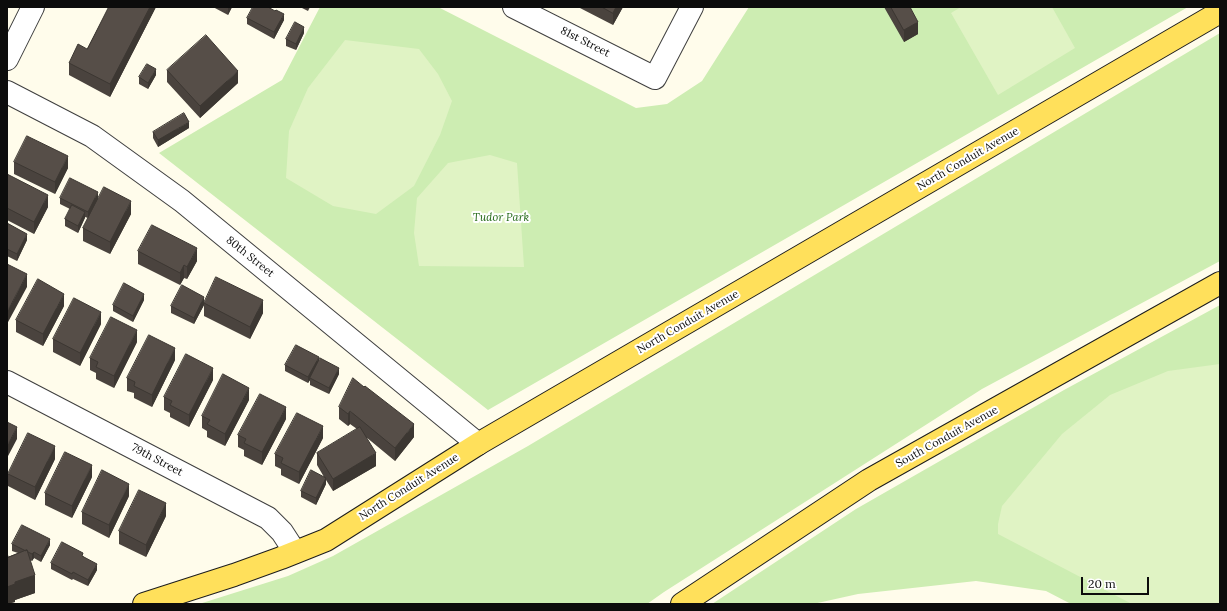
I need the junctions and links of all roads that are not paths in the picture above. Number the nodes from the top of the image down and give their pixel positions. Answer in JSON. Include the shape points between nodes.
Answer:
{"nodes":[{"id":1,"x":33,"y":7,"type":"edge"},
{"id":2,"x":514,"y":7,"type":"edge"},
{"id":3,"x":692,"y":7,"type":"edge"},
{"id":4,"x":1220,"y":12,"type":"edge"},
{"id":5,"x":7,"y":59,"type":"edge"},
{"id":6,"x":7,"y":92,"type":"edge"},
{"id":7,"x":1220,"y":283,"type":"edge"},
{"id":8,"x":7,"y":382,"type":"edge"},
{"id":9,"x":478,"y":444,"type":"junction"},
{"id":10,"x":295,"y":552,"type":"junction"},
{"id":11,"x":144,"y":604,"type":"edge"},
{"id":12,"x":682,"y":604,"type":"edge"}],
"edges":[{"from":1,"to":5,"type":"street"},
{"from":2,"to":3,"type":"street","name":"81st Street","via":[[655,78]]},
{"from":4,"to":9,"type":"main road","name":"North Conduit Avenue"},
{"from":6,"to":9,"type":"street","name":"80th Street","via":[[92,136],[182,201]]},
{"from":7,"to":12,"type":"main road","name":"South Conduit Avenue","via":[[869,480]]},
{"from":8,"to":10,"type":"street","name":"79th Street","via":[[268,518],[282,532]]},
{"from":9,"to":10,"type":"main road","name":"North Conduit Avenue","via":[[326,540]]},
{"from":10,"to":11,"type":"main road","name":"North Conduit Avenue"}]}
